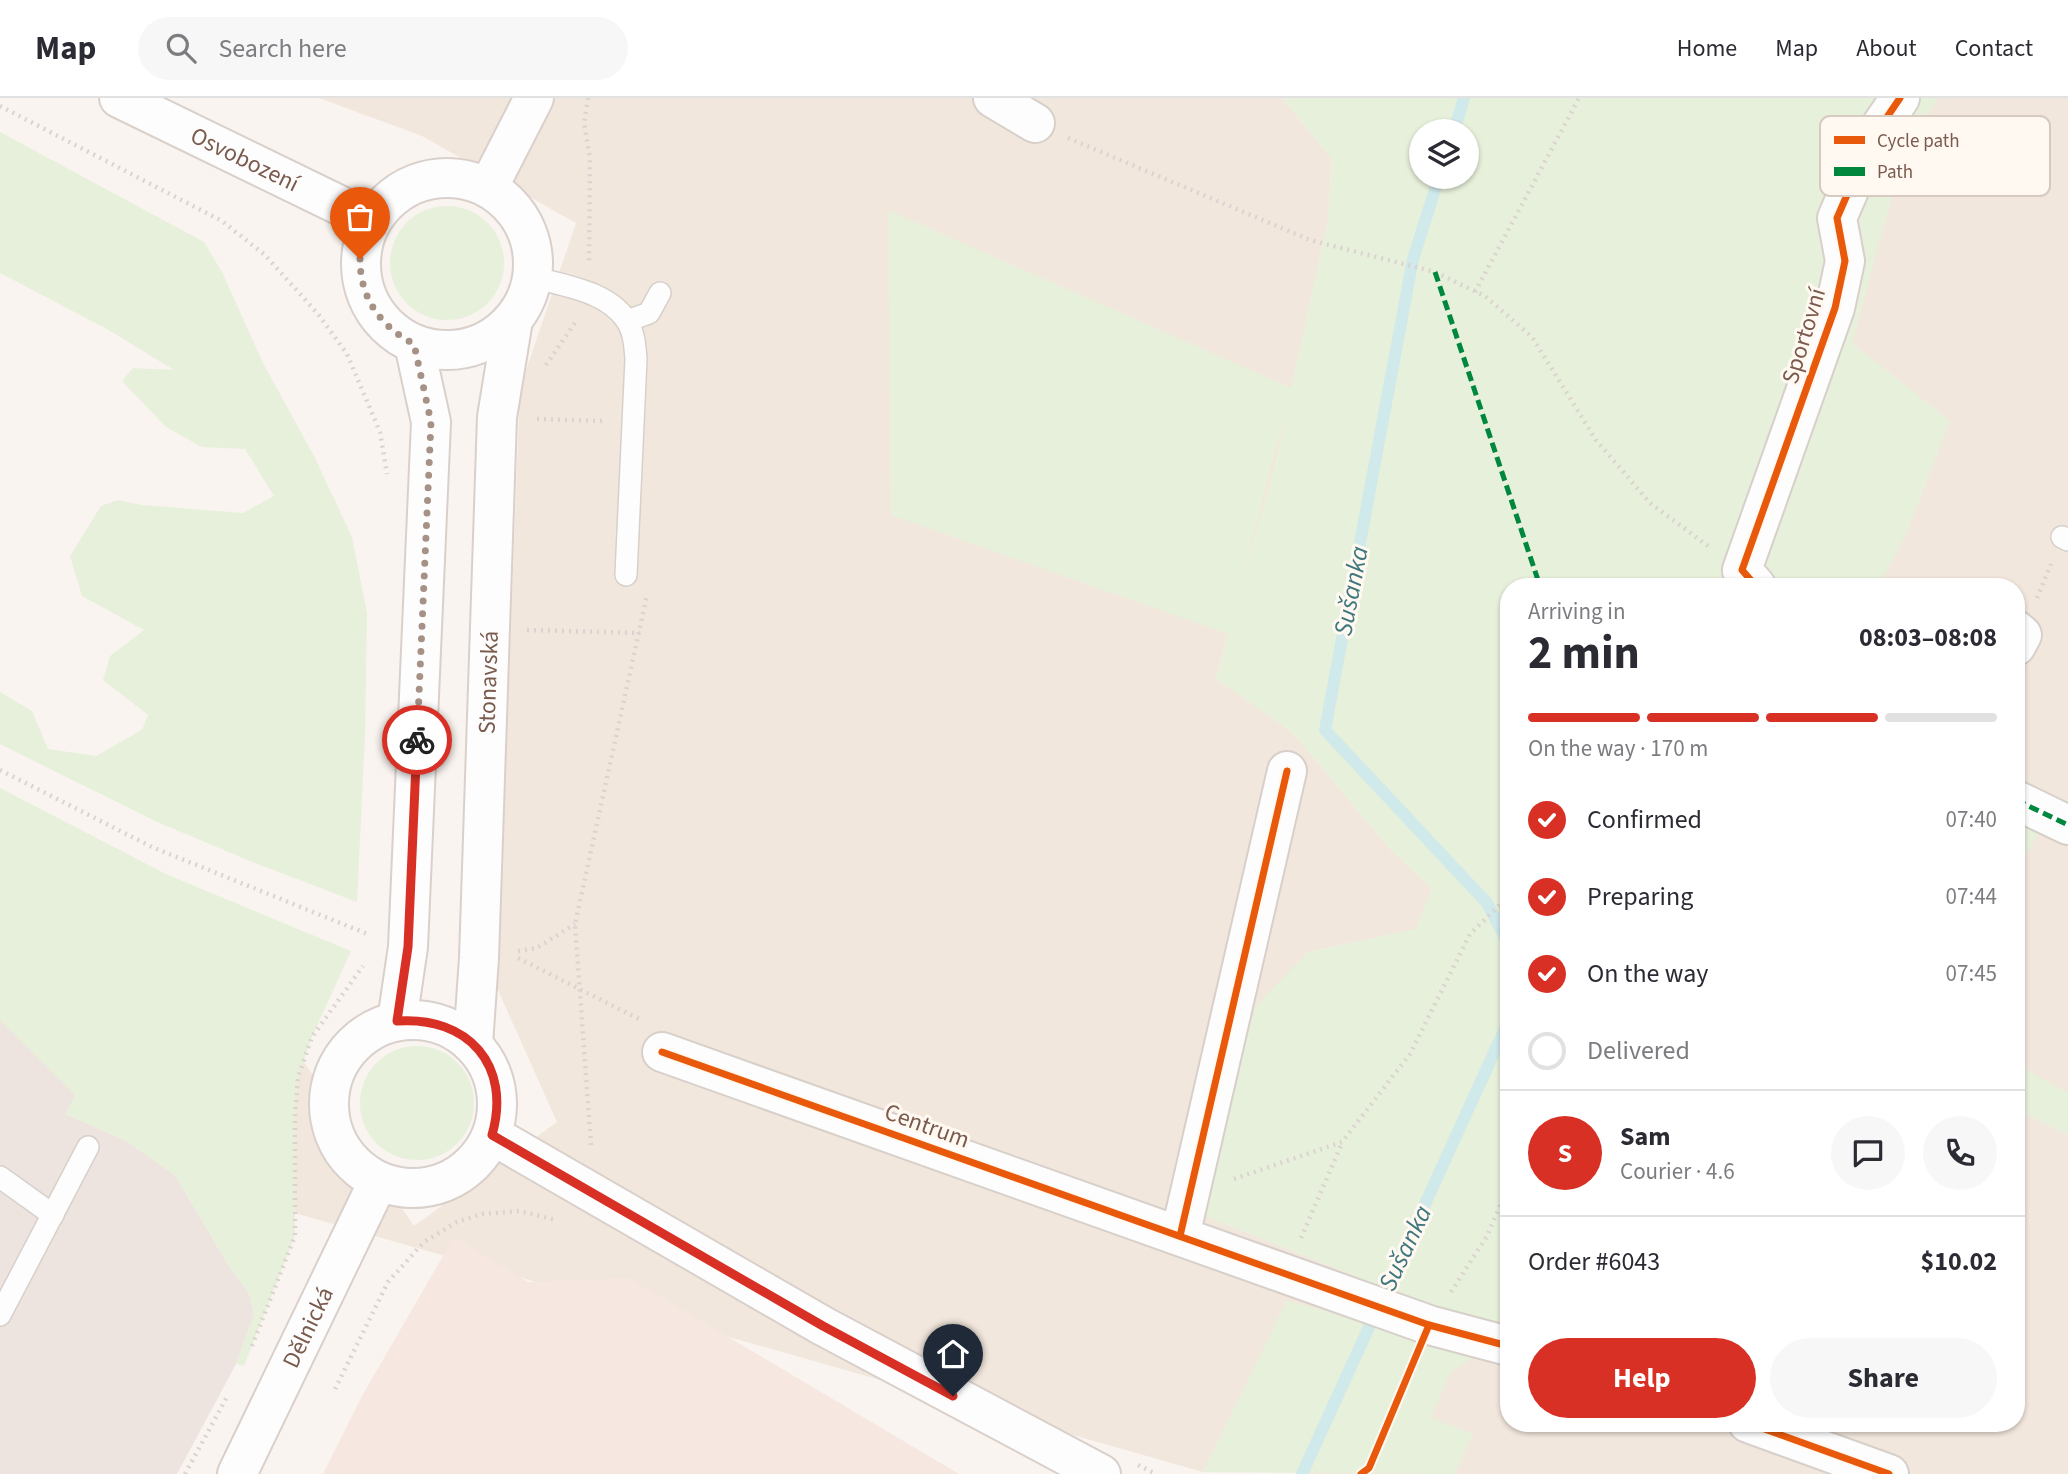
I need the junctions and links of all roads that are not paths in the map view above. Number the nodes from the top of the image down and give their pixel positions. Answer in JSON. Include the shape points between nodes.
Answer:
{"nodes":[{"id":1,"x":119,"y":98,"type":"edge"},
{"id":2,"x":534,"y":98,"type":"edge"},
{"id":3,"x":993,"y":98,"type":"edge"},
{"id":4,"x":1900,"y":98,"type":"edge"},
{"id":5,"x":1888,"y":116,"type":"edge"},
{"id":6,"x":1035,"y":123,"type":"road end"},
{"id":7,"x":488,"y":188,"type":"junction"},
{"id":8,"x":1847,"y":196,"type":"edge"},
{"id":9,"x":372,"y":221,"type":"junction"},
{"id":10,"x":533,"y":276,"type":"junction"},
{"id":11,"x":660,"y":293,"type":"dead end"},
{"id":12,"x":513,"y":320,"type":"junction"},
{"id":13,"x":627,"y":321,"type":"junction"},
{"id":14,"x":414,"y":344,"type":"junction"},
{"id":15,"x":626,"y":575,"type":"dead end"},
{"id":16,"x":1749,"y":578,"type":"edge"},
{"id":17,"x":1287,"y":771,"type":"dead end"},
{"id":18,"x":2025,"y":804,"type":"edge"},
{"id":19,"x":2068,"y":825,"type":"edge"},
{"id":20,"x":397,"y":1021,"type":"junction"},
{"id":21,"x":473,"y":1044,"type":"junction"},
{"id":22,"x":662,"y":1052,"type":"road end"},
{"id":23,"x":492,"y":1135,"type":"junction"},
{"id":24,"x":88,"y":1147,"type":"dead end"},
{"id":25,"x":0,"y":1177,"type":"edge"},
{"id":26,"x":378,"y":1182,"type":"junction"},
{"id":27,"x":53,"y":1215,"type":"junction"},
{"id":28,"x":1180,"y":1236,"type":"junction"},
{"id":29,"x":0,"y":1315,"type":"edge"},
{"id":30,"x":1500,"y":1344,"type":"edge"},
{"id":31,"x":1773,"y":1432,"type":"edge"},
{"id":32,"x":1116,"y":1468,"type":"edge"},
{"id":33,"x":237,"y":1474,"type":"edge"},
{"id":34,"x":1889,"y":1474,"type":"edge"}],
"edges":[{"from":1,"to":9,"type":"main road","name":"Osvobození"},
{"from":2,"to":7,"type":"main road"},
{"from":3,"to":6,"type":"main road"},
{"from":4,"to":5,"type":"main road","name":"Sportovní"},
{"from":7,"to":9,"type":"main road","name":"Stonavská","via":[[457,178],[419,182],[389,199]]},
{"from":7,"to":10,"type":"main road","name":"Stonavská","via":[[511,206],[523,224],[531,244]]},
{"from":8,"to":16,"type":"main road","name":"Sportovní","via":[[1837,218],[1845,261],[1835,308]]},
{"from":9,"to":14,"type":"main road","name":"Stonavská","via":[[360,259],[365,294],[384,323]]},
{"from":10,"to":12,"type":"main road","name":"Stonavská","via":[[526,300]]},
{"from":10,"to":13,"type":"lane","via":[[598,296]]},
{"from":11,"to":13,"type":"lane","via":[[649,313]]},
{"from":12,"to":14,"type":"main road","name":"Stonavská","via":[[494,337],[465,349],[439,350]]},
{"from":12,"to":21,"type":"main road","name":"Stonavská","via":[[498,417]]},
{"from":13,"to":15,"type":"lane","via":[[636,359]]},
{"from":14,"to":20,"type":"main road","via":[[431,422],[408,947]]},
{"from":17,"to":28,"type":"main road"},
{"from":18,"to":19,"type":"main road"},
{"from":20,"to":21,"type":"main road","via":[[438,1023]]},
{"from":20,"to":26,"type":"main road","via":[[372,1030],[352,1046],[336,1068],[329,1094],[330,1121],[339,1146],[356,1167]]},
{"from":21,"to":23,"type":"main road","via":[[494,1077],[497,1116]]},
{"from":22,"to":28,"type":"main road","name":"Centrum"},
{"from":23,"to":26,"type":"main road","via":[[478,1158],[457,1176],[432,1187],[405,1189]]},
{"from":23,"to":32,"type":"main road","via":[[823,1326]]},
{"from":24,"to":27,"type":"lane"},
{"from":25,"to":27,"type":"lane"},
{"from":26,"to":33,"type":"main road","name":"Dělnická"},
{"from":27,"to":29,"type":"lane"},
{"from":28,"to":30,"type":"main road","name":"Centrum"},
{"from":31,"to":34,"type":"main road"}]}
